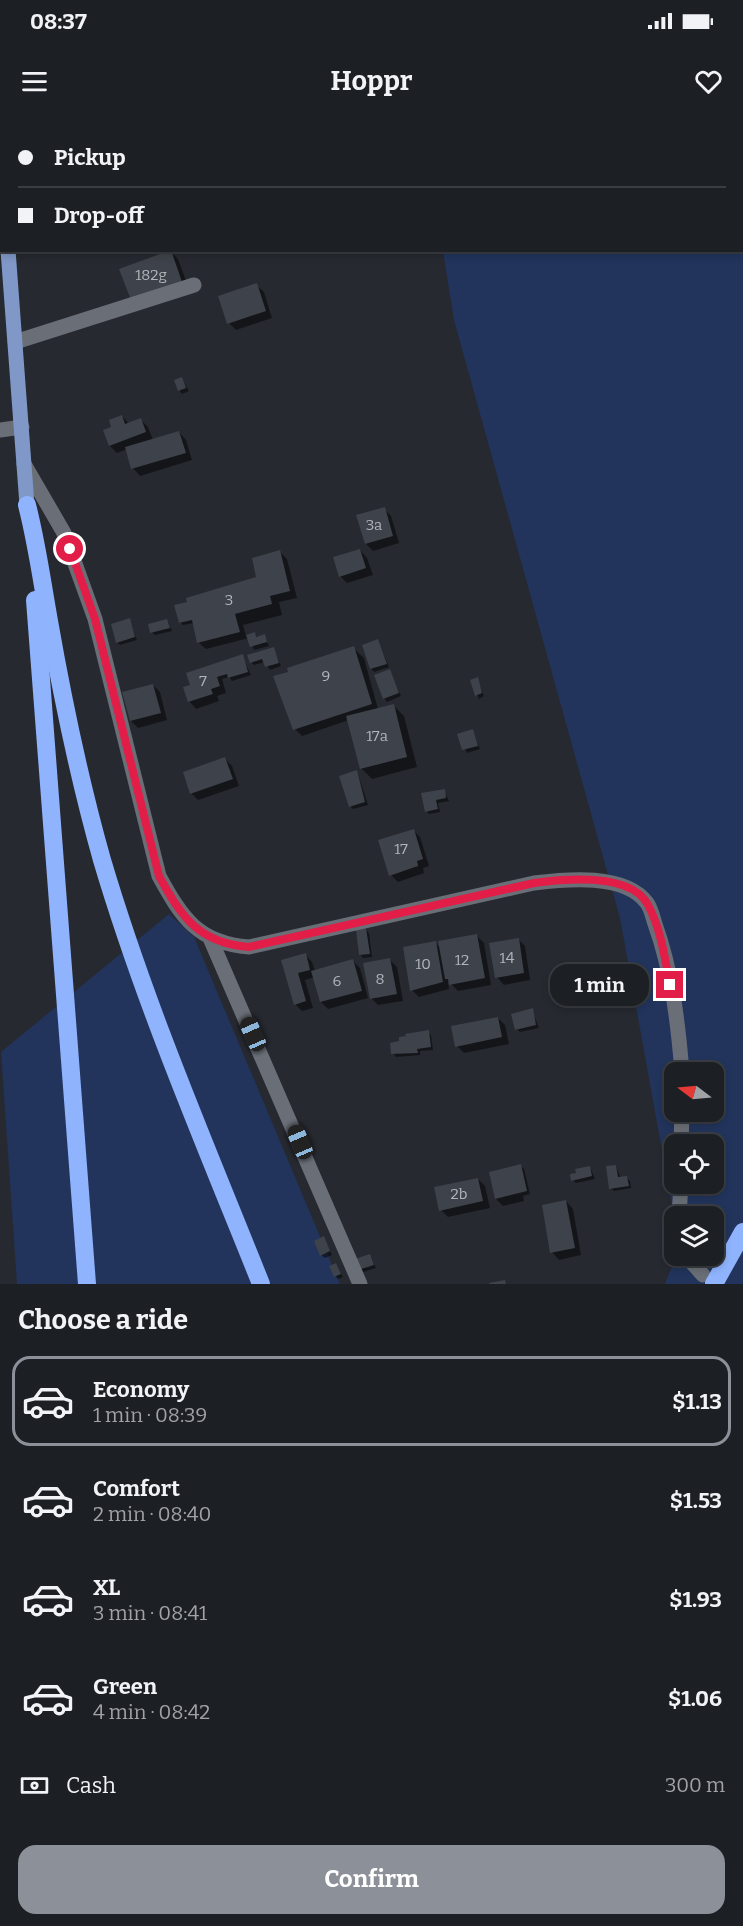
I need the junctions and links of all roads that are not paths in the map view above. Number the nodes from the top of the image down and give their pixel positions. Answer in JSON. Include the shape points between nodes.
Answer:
{"nodes":[{"id":1,"x":8,"y":252,"type":"edge"},
{"id":2,"x":194,"y":285,"type":"dead end"},
{"id":3,"x":15,"y":342,"type":"junction"},
{"id":4,"x":22,"y":427,"type":"junction"},
{"id":5,"x":0,"y":430,"type":"edge"},
{"id":6,"x":24,"y":464,"type":"junction"},
{"id":7,"x":27,"y":505,"type":"junction"},
{"id":8,"x":210,"y":938,"type":"junction"},
{"id":9,"x":681,"y":1062,"type":"edge"},
{"id":10,"x":743,"y":1232,"type":"edge"},
{"id":11,"x":696,"y":1266,"type":"edge"},
{"id":12,"x":709,"y":1279,"type":"edge"},
{"id":13,"x":87,"y":1284,"type":"edge"},
{"id":14,"x":261,"y":1284,"type":"edge"},
{"id":15,"x":360,"y":1284,"type":"edge"}],
"edges":[{"from":1,"to":3,"type":"main road"},
{"from":2,"to":3,"type":"street"},
{"from":3,"to":4,"type":"main road"},
{"from":4,"to":5,"type":"street"},
{"from":4,"to":6,"type":"main road"},
{"from":6,"to":7,"type":"main road"},
{"from":6,"to":8,"type":"street","via":[[64,533],[95,619],[159,876],[176,907],[192,926]]},
{"from":7,"to":13,"type":"highway"},
{"from":7,"to":14,"type":"highway","via":[[61,683],[102,860],[165,1045]]},
{"from":8,"to":9,"type":"street","via":[[249,947],[534,883],[567,879],[605,881],[628,889],[647,903],[661,941]]},
{"from":8,"to":15,"type":"street"},
{"from":10,"to":12,"type":"highway"},
{"from":11,"to":12,"type":"street"}]}
